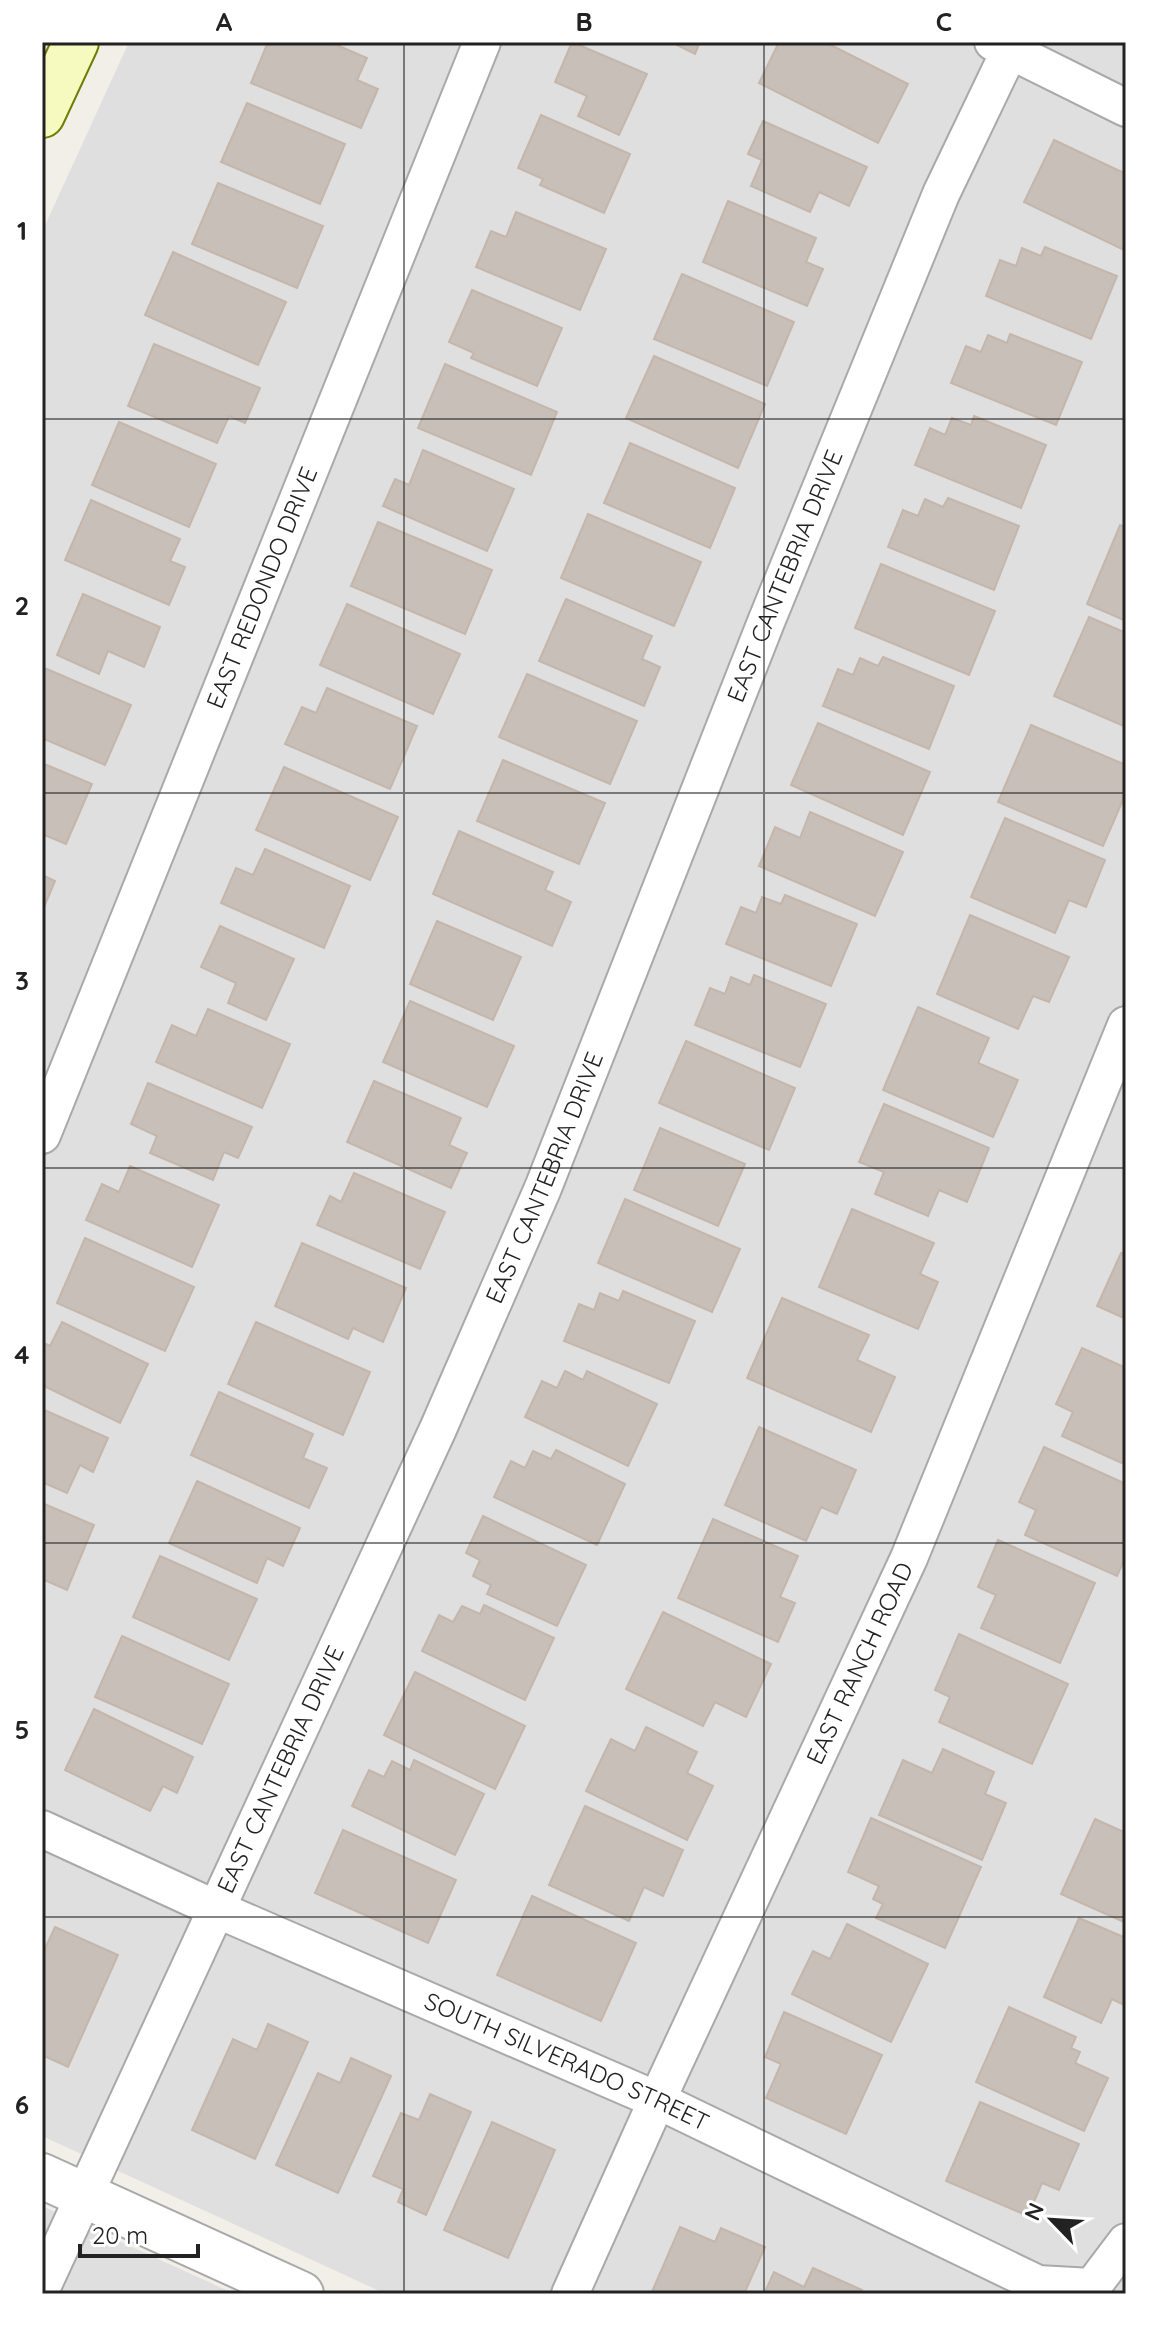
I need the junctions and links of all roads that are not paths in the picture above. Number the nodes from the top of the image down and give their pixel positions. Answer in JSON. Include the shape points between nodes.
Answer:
{"nodes":[{"id":1,"x":76,"y":42,"type":"edge"},
{"id":2,"x":482,"y":42,"type":"edge"},
{"id":3,"x":1001,"y":46,"type":"edge"},
{"id":4,"x":1126,"y":108,"type":"edge"},
{"id":5,"x":42,"y":115,"type":"edge"},
{"id":6,"x":1126,"y":1025,"type":"edge"},
{"id":7,"x":42,"y":1135,"type":"edge"},
{"id":8,"x":42,"y":1829,"type":"edge"},
{"id":9,"x":216,"y":1909,"type":"junction"},
{"id":10,"x":657,"y":2100,"type":"junction"},
{"id":11,"x":42,"y":2176,"type":"edge"},
{"id":12,"x":84,"y":2195,"type":"junction"},
{"id":13,"x":1126,"y":2242,"type":"edge"},
{"id":14,"x":42,"y":2287,"type":"edge"},
{"id":15,"x":301,"y":2294,"type":"edge"},
{"id":16,"x":570,"y":2294,"type":"edge"}],
"edges":[{"from":1,"to":5,"type":"main road"},
{"from":2,"to":7,"type":"street","name":"EAST REDONDO DRIVE"},
{"from":3,"to":4,"type":"street"},
{"from":3,"to":9,"type":"street","name":"EAST CANTEBRIA DRIVE","via":[[543,1188]]},
{"from":6,"to":10,"type":"street","name":"EAST RANCH ROAD","via":[[909,1558]]},
{"from":8,"to":9,"type":"street","name":"SOUTH SILVERADO STREET"},
{"from":9,"to":10,"type":"street","name":"SOUTH SILVERADO STREET"},
{"from":9,"to":12,"type":"street","name":"EAST CANTEBRIA DRIVE"},
{"from":10,"to":13,"type":"street","name":"SOUTH SILVERADO STREET","via":[[1038,2284],[1092,2287]]},
{"from":10,"to":16,"type":"street","name":"EAST RANCH ROAD"},
{"from":11,"to":12,"type":"street"},
{"from":12,"to":14,"type":"street","name":"EAST CANTEBRIA DRIVE"},
{"from":12,"to":15,"type":"street"}]}
